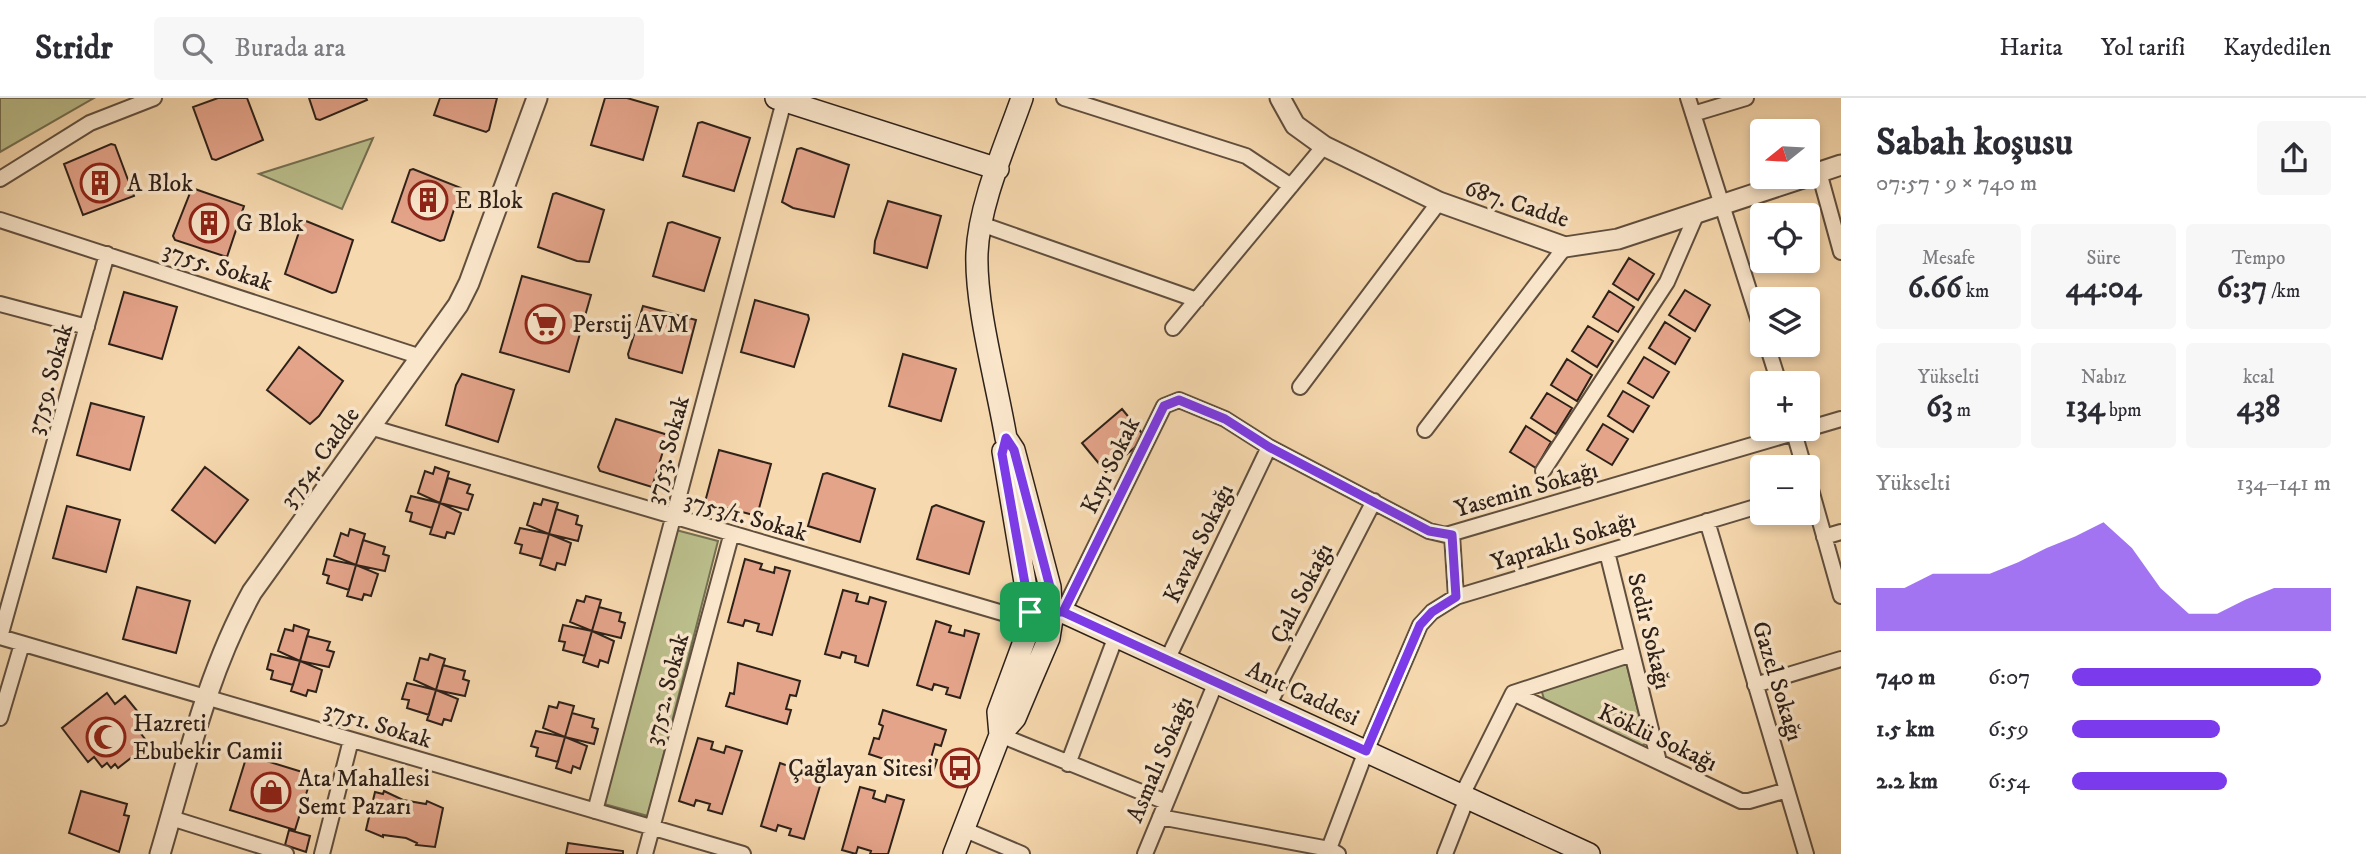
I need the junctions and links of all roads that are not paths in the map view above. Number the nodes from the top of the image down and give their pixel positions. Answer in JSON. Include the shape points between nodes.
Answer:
{"nodes":[{"id":1,"x":154,"y":98,"type":"edge"},
{"id":2,"x":537,"y":98,"type":"edge"},
{"id":3,"x":1022,"y":98,"type":"edge"},
{"id":4,"x":1064,"y":98,"type":"edge"},
{"id":5,"x":1279,"y":98,"type":"edge"},
{"id":6,"x":1688,"y":98,"type":"edge"},
{"id":7,"x":1746,"y":98,"type":"edge"},
{"id":8,"x":780,"y":99,"type":"edge"},
{"id":9,"x":1693,"y":114,"type":"junction"},
{"id":10,"x":1324,"y":146,"type":"junction"},
{"id":11,"x":1841,"y":165,"type":"edge"},
{"id":12,"x":998,"y":169,"type":"junction"},
{"id":13,"x":1820,"y":172,"type":"edge"},
{"id":14,"x":0,"y":179,"type":"edge"},
{"id":15,"x":1290,"y":186,"type":"junction"},
{"id":16,"x":1769,"y":189,"type":"edge"},
{"id":17,"x":1816,"y":189,"type":"edge"},
{"id":18,"x":1439,"y":202,"type":"junction"},
{"id":19,"x":1722,"y":205,"type":"junction"},
{"id":20,"x":1697,"y":213,"type":"junction"},
{"id":21,"x":0,"y":220,"type":"edge"},
{"id":22,"x":981,"y":224,"type":"junction"},
{"id":23,"x":1565,"y":247,"type":"junction"},
{"id":24,"x":1841,"y":252,"type":"edge"},
{"id":25,"x":107,"y":254,"type":"junction"},
{"id":26,"x":1750,"y":293,"type":"edge"},
{"id":27,"x":1197,"y":300,"type":"junction"},
{"id":28,"x":0,"y":304,"type":"edge"},
{"id":29,"x":87,"y":327,"type":"junction"},
{"id":30,"x":1173,"y":328,"type":"dead end"},
{"id":31,"x":421,"y":357,"type":"junction"},
{"id":32,"x":1300,"y":387,"type":"dead end"},
{"id":33,"x":1841,"y":419,"type":"edge"},
{"id":34,"x":1820,"y":424,"type":"edge"},
{"id":35,"x":370,"y":427,"type":"junction"},
{"id":36,"x":1425,"y":430,"type":"dead end"},
{"id":37,"x":1006,"y":438,"type":"junction"},
{"id":38,"x":1761,"y":441,"type":"edge"},
{"id":39,"x":1269,"y":447,"type":"junction"},
{"id":40,"x":1543,"y":471,"type":"dead end"},
{"id":41,"x":1374,"y":501,"type":"junction"},
{"id":42,"x":1750,"y":508,"type":"edge"},
{"id":43,"x":672,"y":518,"type":"junction"},
{"id":44,"x":1707,"y":521,"type":"junction"},
{"id":45,"x":1820,"y":524,"type":"edge"},
{"id":46,"x":1841,"y":531,"type":"edge"},
{"id":47,"x":1452,"y":535,"type":"junction"},
{"id":48,"x":731,"y":536,"type":"junction"},
{"id":49,"x":1824,"y":537,"type":"junction"},
{"id":50,"x":1607,"y":552,"type":"junction"},
{"id":51,"x":1841,"y":596,"type":"edge"},
{"id":52,"x":1456,"y":597,"type":"junction"},
{"id":53,"x":1030,"y":612,"type":"junction"},
{"id":54,"x":1058,"y":612,"type":"junction"},
{"id":55,"x":1116,"y":636,"type":"junction"},
{"id":56,"x":0,"y":637,"type":"edge"},
{"id":57,"x":22,"y":643,"type":"junction"},
{"id":58,"x":1632,"y":654,"type":"junction"},
{"id":59,"x":1841,"y":659,"type":"edge"},
{"id":60,"x":1167,"y":660,"type":"junction"},
{"id":61,"x":1216,"y":682,"type":"junction"},
{"id":62,"x":1755,"y":685,"type":"junction"},
{"id":63,"x":1513,"y":694,"type":"junction"},
{"id":64,"x":207,"y":696,"type":"junction"},
{"id":65,"x":1268,"y":706,"type":"junction"},
{"id":66,"x":0,"y":718,"type":"edge"},
{"id":67,"x":1000,"y":735,"type":"junction"},
{"id":68,"x":351,"y":740,"type":"junction"},
{"id":69,"x":1366,"y":751,"type":"junction"},
{"id":70,"x":1659,"y":762,"type":"junction"},
{"id":71,"x":1068,"y":764,"type":"junction"},
{"id":72,"x":1787,"y":790,"type":"junction"},
{"id":73,"x":1464,"y":796,"type":"junction"},
{"id":74,"x":1166,"y":802,"type":"junction"},
{"id":75,"x":595,"y":811,"type":"junction"},
{"id":76,"x":1160,"y":817,"type":"junction"},
{"id":77,"x":170,"y":818,"type":"junction"},
{"id":78,"x":652,"y":828,"type":"junction"},
{"id":79,"x":963,"y":829,"type":"junction"},
{"id":80,"x":1331,"y":852,"type":"edge"},
{"id":81,"x":160,"y":854,"type":"edge"},
{"id":82,"x":286,"y":854,"type":"edge"},
{"id":83,"x":322,"y":854,"type":"edge"},
{"id":84,"x":645,"y":854,"type":"edge"},
{"id":85,"x":743,"y":854,"type":"edge"},
{"id":86,"x":954,"y":854,"type":"edge"},
{"id":87,"x":1022,"y":854,"type":"edge"},
{"id":88,"x":1144,"y":854,"type":"edge"},
{"id":89,"x":1445,"y":854,"type":"edge"},
{"id":90,"x":1589,"y":854,"type":"edge"},
{"id":91,"x":1805,"y":854,"type":"edge"}],
"edges":[{"from":1,"to":14,"type":"street","via":[[90,123]]},
{"from":2,"to":31,"type":"street","name":"3754. Cadde","via":[[469,283]]},
{"from":3,"to":12,"type":"main road"},
{"from":4,"to":15,"type":"street","via":[[1246,156]]},
{"from":5,"to":10,"type":"street","name":"687. Cadde","via":[[1295,125]]},
{"from":6,"to":9,"type":"street"},
{"from":7,"to":9,"type":"street"},
{"from":8,"to":12,"type":"main road"},
{"from":8,"to":43,"type":"street","name":"3753. Sokak"},
{"from":9,"to":19,"type":"street"},
{"from":10,"to":15,"type":"street"},
{"from":10,"to":18,"type":"street","name":"687. Cadde"},
{"from":11,"to":13,"type":"street","name":"687. Cadde"},
{"from":12,"to":22,"type":"main road"},
{"from":15,"to":27,"type":"street"},
{"from":16,"to":19,"type":"street","name":"687. Cadde"},
{"from":17,"to":24,"type":"street"},
{"from":18,"to":23,"type":"street","name":"687. Cadde"},
{"from":18,"to":32,"type":"street"},
{"from":19,"to":20,"type":"street","name":"687. Cadde"},
{"from":19,"to":26,"type":"street"},
{"from":20,"to":23,"type":"street","name":"687. Cadde","via":[[1618,239]]},
{"from":20,"to":40,"type":"street","via":[[1667,282]]},
{"from":21,"to":25,"type":"street","name":"3755. Sokak"},
{"from":22,"to":27,"type":"street"},
{"from":22,"to":37,"type":"main road","via":[[979,282]]},
{"from":23,"to":36,"type":"street"},
{"from":25,"to":29,"type":"street","name":"3759. Sokak"},
{"from":25,"to":31,"type":"street","name":"3755. Sokak"},
{"from":27,"to":30,"type":"street"},
{"from":28,"to":29,"type":"street"},
{"from":29,"to":56,"type":"street","name":"3759. Sokak"},
{"from":31,"to":35,"type":"street","name":"3754. Cadde"},
{"from":33,"to":34,"type":"street","name":"Yasemin Sokağı"},
{"from":35,"to":43,"type":"street","name":"3753/1. Sokak"},
{"from":35,"to":64,"type":"street","name":"3754. Cadde","via":[[252,592]]},
{"from":37,"to":53,"type":"main road","via":[[1002,454]]},
{"from":37,"to":54,"type":"main road","via":[[1018,463]]},
{"from":38,"to":47,"type":"street","name":"Yasemin Sokağı"},
{"from":39,"to":41,"type":"street","name":"Yasemin Sokağı"},
{"from":39,"to":54,"type":"street","name":"Kıyı Sokak","via":[[1225,419],[1179,400],[1164,406]]},
{"from":39,"to":60,"type":"street","name":"Kavak Sokağı"},
{"from":41,"to":47,"type":"street","name":"Yasemin Sokağı","via":[[1429,531]]},
{"from":41,"to":65,"type":"street","name":"Çalı Sokağı"},
{"from":42,"to":44,"type":"street","name":"Yapraklı Sokağı"},
{"from":43,"to":48,"type":"street","name":"3753/1. Sokak"},
{"from":43,"to":75,"type":"street","name":"3753. Sokak"},
{"from":44,"to":50,"type":"street","name":"Yapraklı Sokağı"},
{"from":44,"to":62,"type":"street","name":"Gazel Sokağı"},
{"from":45,"to":49,"type":"street"},
{"from":46,"to":49,"type":"street"},
{"from":47,"to":52,"type":"street"},
{"from":48,"to":53,"type":"street","name":"3753/1. Sokak","via":[[1006,614]]},
{"from":48,"to":78,"type":"street","name":"3752. Sokak"},
{"from":49,"to":51,"type":"street"},
{"from":50,"to":52,"type":"street","name":"Yapraklı Sokağı"},
{"from":50,"to":58,"type":"street","name":"Sedir Sokağı"},
{"from":52,"to":69,"type":"street","name":"Yapraklı Sokağı","via":[[1420,625]]},
{"from":53,"to":54,"type":"main road","name":"Anıt Caddesi"},
{"from":53,"to":67,"type":"main road","via":[[1029,628],[999,712]]},
{"from":54,"to":55,"type":"main road","name":"Anıt Caddesi"},
{"from":54,"to":67,"type":"main road","via":[[1015,718]]},
{"from":55,"to":60,"type":"main road","name":"Anıt Caddesi"},
{"from":55,"to":71,"type":"street"},
{"from":56,"to":57,"type":"street","name":"3751. Sokak"},
{"from":57,"to":64,"type":"street","name":"3751. Sokak"},
{"from":57,"to":66,"type":"street"},
{"from":58,"to":63,"type":"street"},
{"from":58,"to":70,"type":"street","name":"Sedir Sokağı"},
{"from":59,"to":62,"type":"street"},
{"from":60,"to":61,"type":"main road","name":"Anıt Caddesi"},
{"from":61,"to":65,"type":"main road","name":"Anıt Caddesi"},
{"from":61,"to":74,"type":"street","name":"Asmalı Sokağı"},
{"from":62,"to":72,"type":"street","name":"Gazel Sokağı"},
{"from":63,"to":70,"type":"street","name":"Köklü Sokağı"},
{"from":63,"to":73,"type":"street"},
{"from":64,"to":68,"type":"street","name":"3751. Sokak"},
{"from":64,"to":77,"type":"street","name":"3754. Cadde"},
{"from":65,"to":69,"type":"main road","name":"Anıt Caddesi"},
{"from":67,"to":71,"type":"street"},
{"from":67,"to":79,"type":"main road"},
{"from":68,"to":75,"type":"street","name":"3751. Sokak"},
{"from":68,"to":83,"type":"street"},
{"from":69,"to":73,"type":"main road","name":"Anıt Caddesi"},
{"from":69,"to":80,"type":"street","name":"Yapraklı Sokağı"},
{"from":70,"to":72,"type":"street","name":"Köklü Sokağı","via":[[1741,801]]},
{"from":71,"to":74,"type":"street"},
{"from":72,"to":91,"type":"street","name":"Gazel Sokağı"},
{"from":73,"to":89,"type":"street"},
{"from":73,"to":90,"type":"main road","name":"Anıt Caddesi"},
{"from":74,"to":76,"type":"street","name":"Asmalı Sokağı"},
{"from":75,"to":78,"type":"street","name":"3751. Sokak"},
{"from":76,"to":80,"type":"street"},
{"from":76,"to":88,"type":"street","name":"Asmalı Sokağı"},
{"from":77,"to":81,"type":"street","name":"3754. Cadde"},
{"from":77,"to":82,"type":"street"},
{"from":78,"to":84,"type":"street","name":"3752. Sokak"},
{"from":78,"to":85,"type":"street","name":"3751. Sokak"},
{"from":79,"to":86,"type":"main road"},
{"from":79,"to":87,"type":"street"}]}
